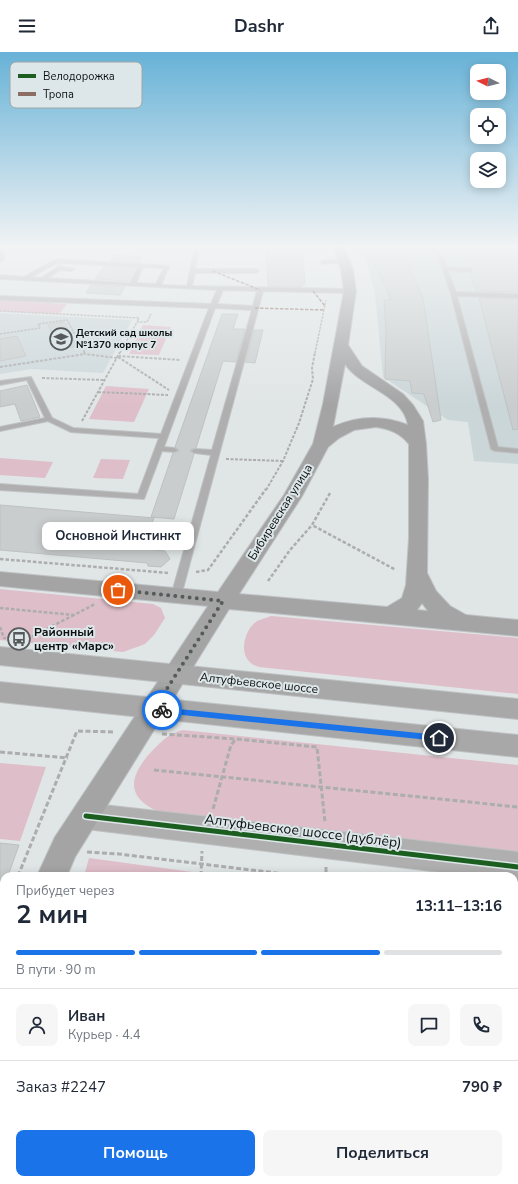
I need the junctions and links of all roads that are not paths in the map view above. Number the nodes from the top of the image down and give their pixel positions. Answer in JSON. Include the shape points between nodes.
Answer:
{"nodes":[{"id":1,"x":48,"y":300,"type":"edge"},
{"id":2,"x":216,"y":300,"type":"edge"},
{"id":3,"x":257,"y":300,"type":"edge"},
{"id":4,"x":349,"y":300,"type":"edge"},
{"id":5,"x":456,"y":300,"type":"edge"},
{"id":6,"x":213,"y":306,"type":"junction"},
{"id":7,"x":255,"y":308,"type":"junction"},
{"id":8,"x":342,"y":347,"type":"junction"},
{"id":9,"x":0,"y":383,"type":"edge"},
{"id":10,"x":49,"y":419,"type":"junction"},
{"id":11,"x":0,"y":429,"type":"edge"},
{"id":12,"x":164,"y":436,"type":"junction"},
{"id":13,"x":321,"y":444,"type":"junction"},
{"id":14,"x":418,"y":444,"type":"junction"},
{"id":15,"x":160,"y":449,"type":"junction"},
{"id":16,"x":174,"y":450,"type":"dead end"},
{"id":17,"x":195,"y":451,"type":"dead end"},
{"id":18,"x":518,"y":451,"type":"edge"},
{"id":19,"x":215,"y":456,"type":"junction"},
{"id":20,"x":0,"y":487,"type":"edge"},
{"id":21,"x":407,"y":571,"type":"junction"},
{"id":22,"x":0,"y":579,"type":"edge"},
{"id":23,"x":176,"y":596,"type":"junction"},
{"id":24,"x":223,"y":601,"type":"junction"},
{"id":25,"x":388,"y":616,"type":"junction"},
{"id":26,"x":463,"y":623,"type":"junction"},
{"id":27,"x":518,"y":628,"type":"edge"},
{"id":28,"x":6,"y":647,"type":"edge"},
{"id":29,"x":176,"y":674,"type":"junction"},
{"id":30,"x":0,"y":692,"type":"edge"},
{"id":31,"x":154,"y":709,"type":"junction"},
{"id":32,"x":518,"y":709,"type":"edge"},
{"id":33,"x":518,"y":746,"type":"edge"},
{"id":34,"x":86,"y":816,"type":"junction"},
{"id":35,"x":518,"y":867,"type":"edge"},
{"id":36,"x":54,"y":872,"type":"edge"}],
"edges":[{"from":1,"to":6,"type":"lane"},
{"from":2,"to":6,"type":"lane"},
{"from":3,"to":7,"type":"lane"},
{"from":4,"to":8,"type":"main road","name":"Бибиревская улица"},
{"from":5,"to":18,"type":"lane","via":[[495,449]]},
{"from":6,"to":7,"type":"lane"},
{"from":6,"to":12,"type":"lane"},
{"from":7,"to":19,"type":"lane"},
{"from":8,"to":13,"type":"main road","name":"Бибиревская улица","via":[[332,404]]},
{"from":8,"to":14,"type":"main road","via":[[359,372],[390,391],[405,406],[416,422]]},
{"from":9,"to":10,"type":"lane","via":[[29,378]]},
{"from":10,"to":11,"type":"lane"},
{"from":10,"to":12,"type":"lane","via":[[71,430]]},
{"from":12,"to":15,"type":"lane"},
{"from":13,"to":14,"type":"main road","via":[[333,434],[360,423],[402,428]]},
{"from":13,"to":24,"type":"main road","name":"Бибиревская улица","via":[[293,496]]},
{"from":14,"to":21,"type":"main road","via":[[419,502]]},
{"from":15,"to":16,"type":"lane"},
{"from":15,"to":20,"type":"lane","via":[[142,497]]},
{"from":17,"to":19,"type":"lane"},
{"from":19,"to":23,"type":"lane"},
{"from":21,"to":25,"type":"main road","via":[[414,598],[405,608]]},
{"from":21,"to":26,"type":"main road","via":[[442,613]]},
{"from":22,"to":23,"type":"main road"},
{"from":23,"to":24,"type":"main road"},
{"from":24,"to":25,"type":"main road"},
{"from":24,"to":29,"type":"main road","name":"Бибиревская улица"},
{"from":25,"to":26,"type":"main road"},
{"from":26,"to":27,"type":"main road"},
{"from":28,"to":29,"type":"main road","name":"Алтуфьевское шоссе"},
{"from":29,"to":31,"type":"main road","name":"Бибиревская улица"},
{"from":29,"to":32,"type":"main road","name":"Алтуфьевское шоссе"},
{"from":30,"to":31,"type":"main road"},
{"from":31,"to":33,"type":"main road"},
{"from":31,"to":34,"type":"main road","name":"Бибиревская улица"},
{"from":34,"to":35,"type":"street","name":"Алтуфьевское шоссе (дублёр)"},
{"from":34,"to":36,"type":"main road","name":"Бибиревская улица","via":[[65,847]]}]}
